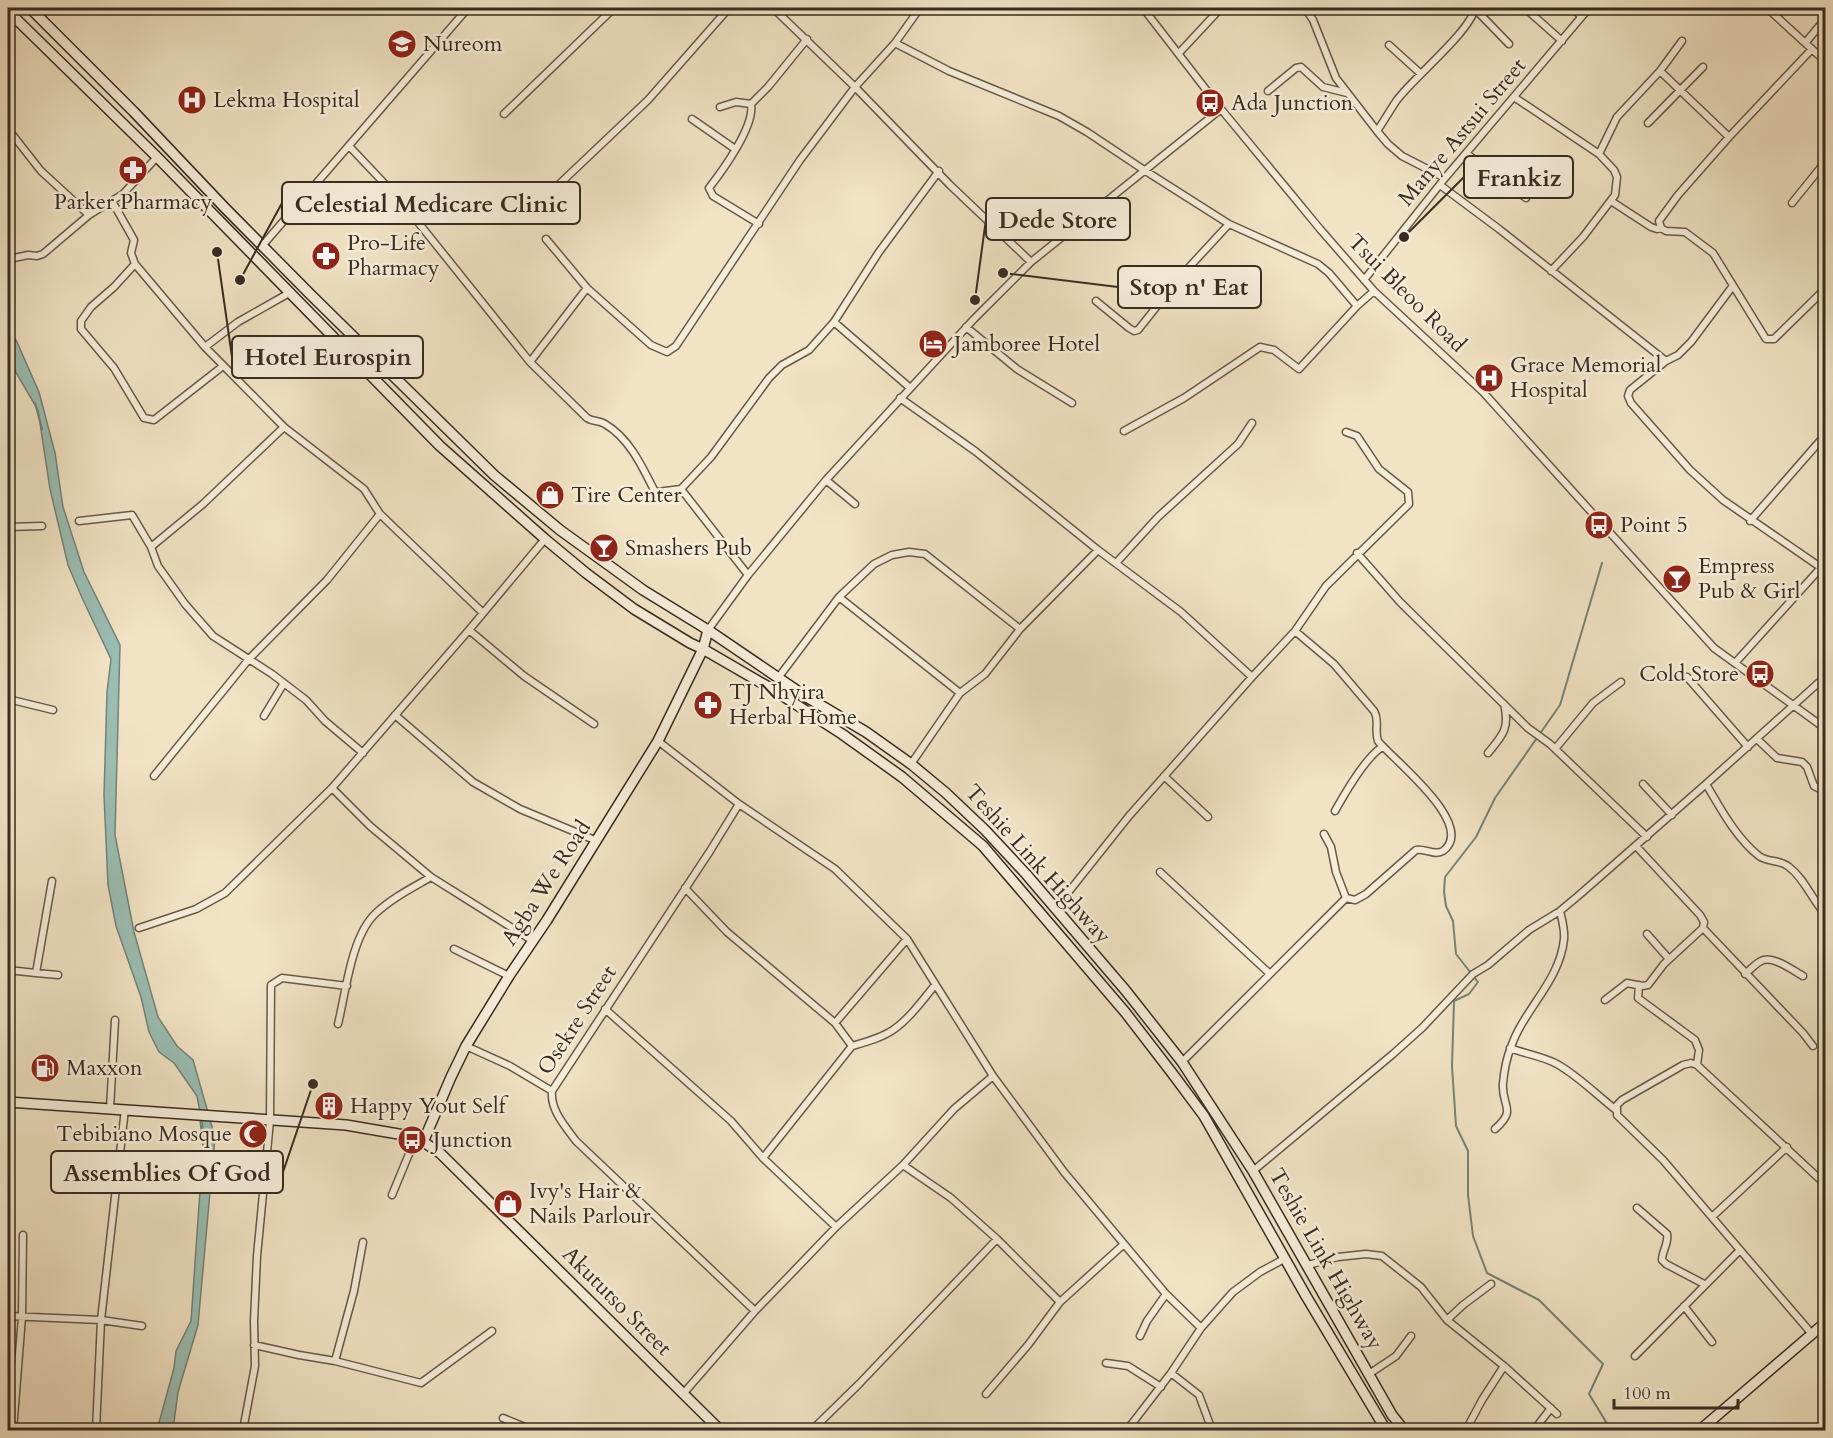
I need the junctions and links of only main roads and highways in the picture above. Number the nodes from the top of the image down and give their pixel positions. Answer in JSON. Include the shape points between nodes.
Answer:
{"nodes":[{"id":1,"x":34,"y":9,"type":"edge"},
{"id":2,"x":8,"y":11,"type":"edge"},
{"id":3,"x":22,"y":26,"type":"junction"},
{"id":4,"x":708,"y":630,"type":"junction"},
{"id":5,"x":703,"y":649,"type":"junction"},
{"id":6,"x":8,"y":1102,"type":"edge"},
{"id":7,"x":420,"y":1139,"type":"junction"},
{"id":8,"x":1826,"y":1322,"type":"edge"},
{"id":9,"x":720,"y":1431,"type":"edge"},
{"id":10,"x":1386,"y":1431,"type":"edge"},
{"id":11,"x":1404,"y":1431,"type":"edge"},
{"id":12,"x":1700,"y":1431,"type":"edge"}],
"edges":[{"from":1,"to":3,"type":"main road"},
{"from":1,"to":4,"type":"main road","name":"Teshie Link Highway","via":[[262,246],[503,483],[560,530]]},
{"from":2,"to":3,"type":"main road","name":"Teshie Link Highway"},
{"from":3,"to":5,"type":"main road","name":"Teshie Link Highway","via":[[157,157],[440,446],[586,573],[634,609]]},
{"from":4,"to":5,"type":"main road","name":"Agba We Road"},
{"from":4,"to":11,"type":"main road","name":"Teshie Link Highway","via":[[911,764],[985,830],[1026,874],[1182,1062],[1253,1172]]},
{"from":5,"to":7,"type":"main road","name":"Agba We Road","via":[[658,741],[466,1046]]},
{"from":5,"to":10,"type":"main road","name":"Teshie Link Highway","via":[[842,734],[903,777],[983,846],[1125,1012],[1204,1116]]},
{"from":6,"to":7,"type":"main road","via":[[346,1125]]},
{"from":7,"to":9,"type":"main road","name":"Akututso Street","via":[[456,1168]]},
{"from":8,"to":12,"type":"main road"}]}
